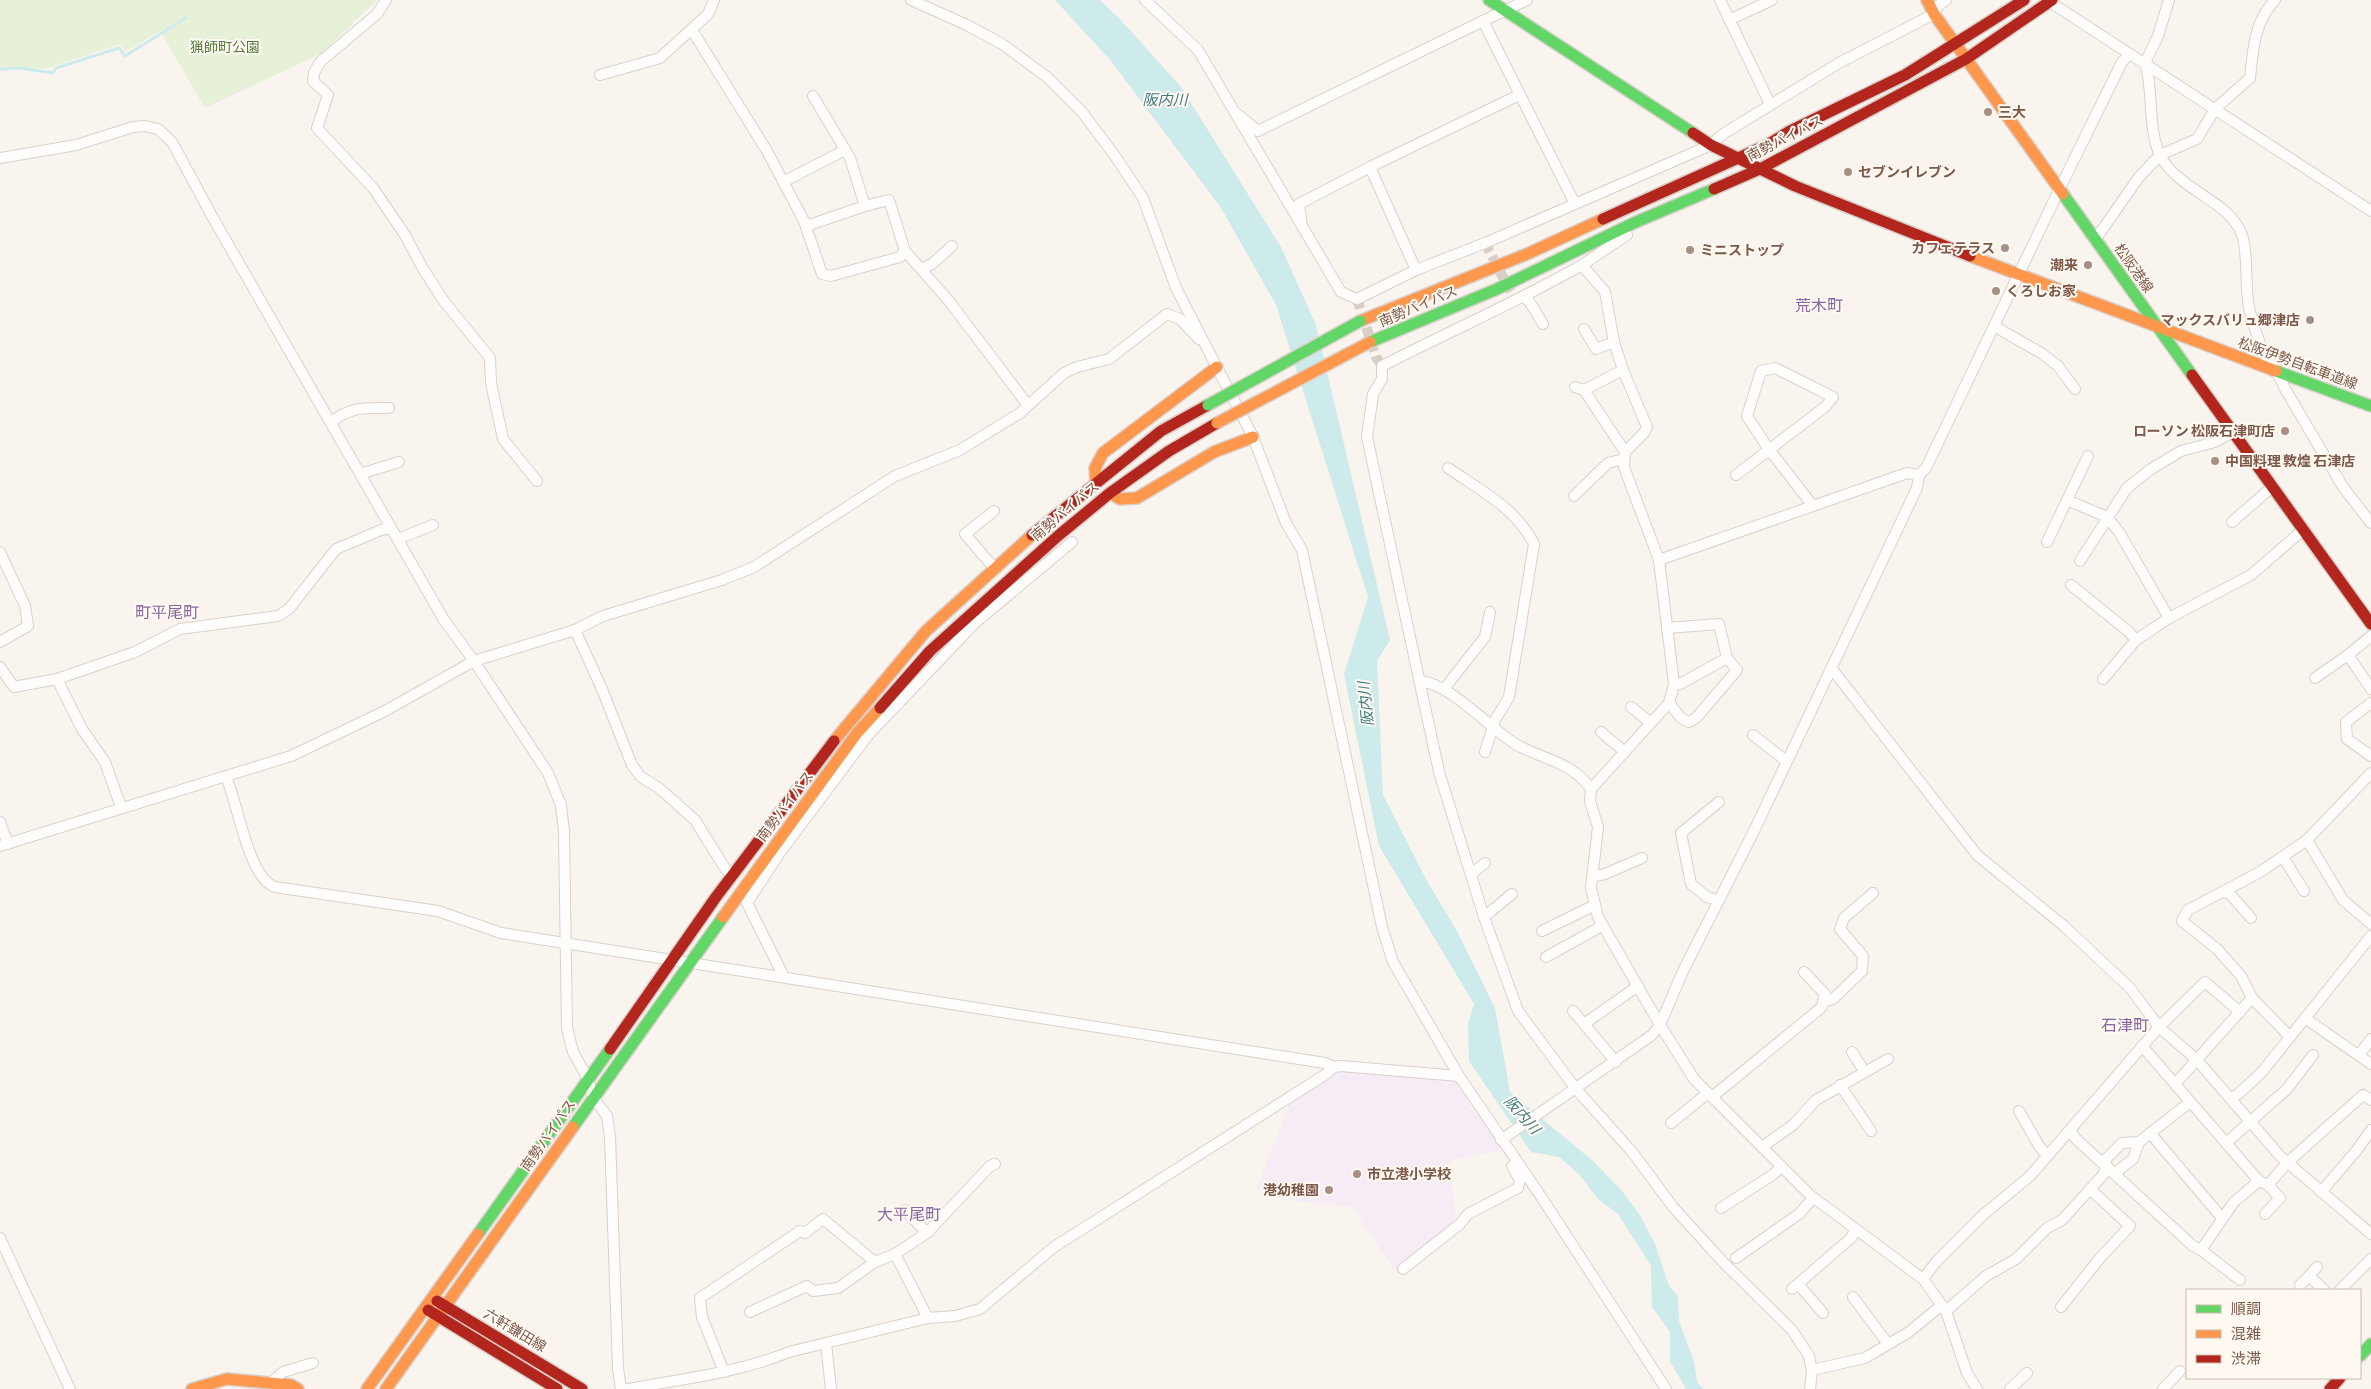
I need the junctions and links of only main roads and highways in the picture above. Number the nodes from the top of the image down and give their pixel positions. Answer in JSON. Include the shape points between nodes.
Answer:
{"nodes":[{"id":1,"x":1489,"y":0,"type":"edge"},
{"id":2,"x":1927,"y":0,"type":"edge"},
{"id":3,"x":2024,"y":0,"type":"edge"},
{"id":4,"x":2051,"y":1,"type":"edge"},
{"id":5,"x":1955,"y":44,"type":"junction"},
{"id":6,"x":1966,"y":59,"type":"junction"},
{"id":7,"x":1737,"y":157,"type":"junction"},
{"id":8,"x":1760,"y":169,"type":"junction"},
{"id":9,"x":2158,"y":328,"type":"junction"},
{"id":10,"x":1218,"y":367,"type":"road end"},
{"id":11,"x":2371,"y":406,"type":"edge"},
{"id":12,"x":1253,"y":437,"type":"road end"},
{"id":13,"x":1096,"y":483,"type":"junction"},
{"id":14,"x":1110,"y":493,"type":"junction"},
{"id":15,"x":2371,"y":624,"type":"edge"},
{"id":16,"x":432,"y":1297,"type":"junction"},
{"id":17,"x":445,"y":1306,"type":"junction"},
{"id":18,"x":424,"y":1308,"type":"junction"},
{"id":19,"x":438,"y":1316,"type":"junction"},
{"id":20,"x":2371,"y":1344,"type":"edge"},
{"id":21,"x":2361,"y":1355,"type":"edge"},
{"id":22,"x":2339,"y":1379,"type":"edge"},
{"id":23,"x":200,"y":1388,"type":"edge"},
{"id":24,"x":298,"y":1389,"type":"edge"},
{"id":25,"x":367,"y":1389,"type":"edge"},
{"id":26,"x":386,"y":1389,"type":"edge"},
{"id":27,"x":557,"y":1389,"type":"edge"},
{"id":28,"x":582,"y":1389,"type":"edge"},
{"id":29,"x":2330,"y":1389,"type":"edge"}],
"edges":[{"from":1,"to":7,"type":"main road","name":"松阪伊勢自転車道線","via":[[1711,144]]},
{"from":2,"to":5,"type":"main road","name":"松阪港線"},
{"from":3,"to":5,"type":"main road","name":"南勢バイパス"},
{"from":4,"to":6,"type":"main road","name":"南勢バイパス"},
{"from":5,"to":6,"type":"main road","name":"松阪港線"},
{"from":5,"to":7,"type":"main road","name":"南勢バイパス","via":[[1904,75]]},
{"from":6,"to":8,"type":"main road","name":"南勢バイパス"},
{"from":6,"to":9,"type":"main road","name":"松阪港線"},
{"from":7,"to":8,"type":"main road","name":"松阪伊勢自転車道線"},
{"from":7,"to":13,"type":"main road","name":"南勢バイパス","bridge":true,"via":[[1528,254],[1360,321],[1161,431]]},
{"from":8,"to":9,"type":"main road","name":"松阪伊勢自転車道線","via":[[1847,209]]},
{"from":8,"to":14,"type":"main road","name":"南勢バイパス","bridge":true,"via":[[1636,222],[1497,289],[1370,342],[1217,423],[1169,451]]},
{"from":9,"to":11,"type":"main road","name":"松阪伊勢自転車道線"},
{"from":9,"to":15,"type":"main road","name":"松阪港線"},
{"from":10,"to":13,"type":"main road","via":[[1103,452],[1095,468]]},
{"from":12,"to":14,"type":"main road","via":[[1214,452],[1137,498],[1120,499]]},
{"from":13,"to":16,"type":"main road","name":"南勢バイパス","via":[[926,631],[853,716],[716,897]]},
{"from":14,"to":17,"type":"main road","name":"南勢バイパス","via":[[930,651],[858,733]]},
{"from":16,"to":17,"type":"main road","name":"六軒鎌田線"},
{"from":16,"to":18,"type":"main road","name":"南勢バイパス"},
{"from":17,"to":19,"type":"main road","name":"南勢バイパス"},
{"from":17,"to":28,"type":"main road","name":"六軒鎌田線"},
{"from":18,"to":19,"type":"main road","name":"六軒鎌田線"},
{"from":18,"to":25,"type":"main road","name":"南勢バイパス"},
{"from":19,"to":26,"type":"main road","name":"南勢バイパス"},
{"from":19,"to":27,"type":"main road","name":"六軒鎌田線"},
{"from":20,"to":21,"type":"main road"},
{"from":22,"to":29,"type":"main road"},
{"from":23,"to":24,"type":"main road","via":[[227,1379],[290,1385]]}]}
